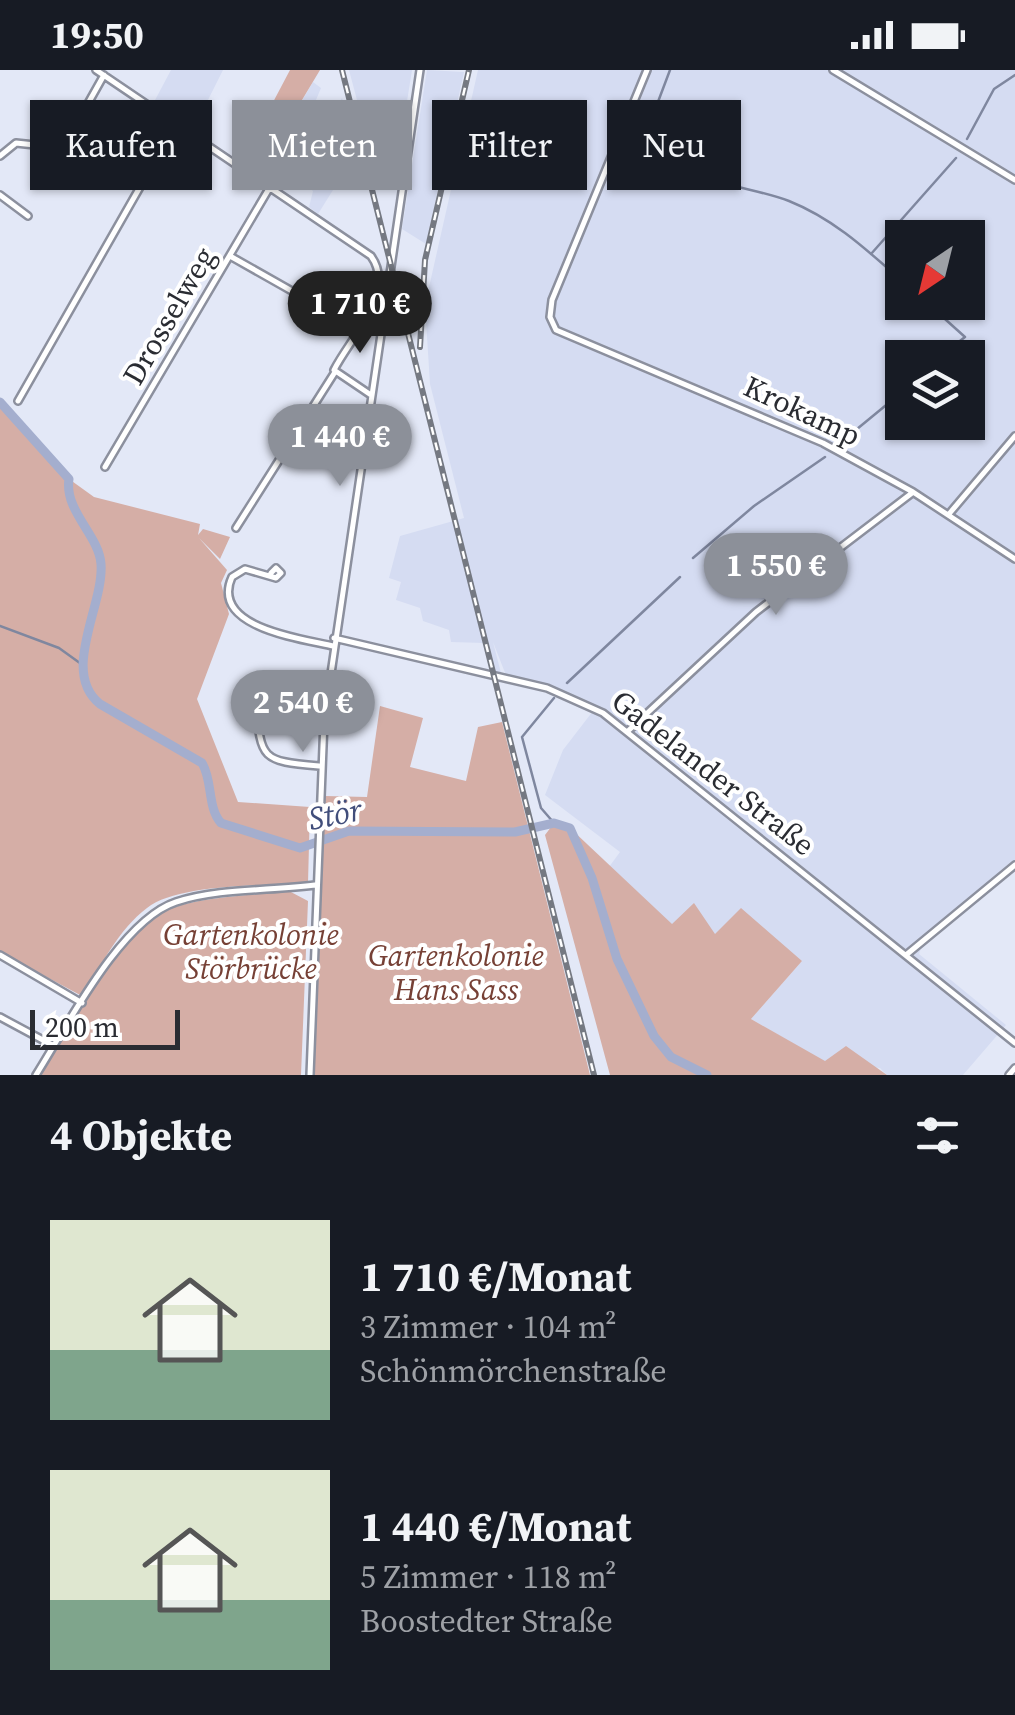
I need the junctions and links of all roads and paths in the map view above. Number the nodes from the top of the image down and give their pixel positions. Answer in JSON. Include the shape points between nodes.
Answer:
{"nodes":[{"id":1,"x":96,"y":70,"type":"edge"},
{"id":2,"x":420,"y":70,"type":"edge"},
{"id":3,"x":647,"y":70,"type":"edge"},
{"id":4,"x":832,"y":70,"type":"edge"},
{"id":5,"x":104,"y":75,"type":"junction"},
{"id":6,"x":141,"y":100,"type":"edge"},
{"id":7,"x":0,"y":156,"type":"edge"},
{"id":8,"x":1015,"y":180,"type":"edge"},
{"id":9,"x":138,"y":190,"type":"edge"},
{"id":10,"x":268,"y":190,"type":"edge"},
{"id":11,"x":274,"y":190,"type":"edge"},
{"id":12,"x":0,"y":195,"type":"edge"},
{"id":13,"x":28,"y":216,"type":"dead end"},
{"id":14,"x":230,"y":256,"type":"junction"},
{"id":15,"x":332,"y":322,"type":"dead end"},
{"id":16,"x":334,"y":372,"type":"junction"},
{"id":17,"x":372,"y":395,"type":"junction"},
{"id":18,"x":18,"y":401,"type":"dead end"},
{"id":19,"x":1015,"y":436,"type":"edge"},
{"id":20,"x":105,"y":468,"type":"dead end"},
{"id":21,"x":913,"y":492,"type":"junction"},
{"id":22,"x":949,"y":514,"type":"junction"},
{"id":23,"x":236,"y":528,"type":"dead end"},
{"id":24,"x":1015,"y":560,"type":"edge"},
{"id":25,"x":271,"y":573,"type":"dead end"},
{"id":26,"x":333,"y":642,"type":"junction"},
{"id":27,"x":256,"y":702,"type":"dead end"},
{"id":28,"x":628,"y":731,"type":"junction"},
{"id":29,"x":320,"y":766,"type":"junction"},
{"id":30,"x":1015,"y":865,"type":"edge"},
{"id":31,"x":316,"y":885,"type":"junction"},
{"id":32,"x":0,"y":954,"type":"edge"},
{"id":33,"x":906,"y":956,"type":"junction"},
{"id":34,"x":82,"y":1003,"type":"junction"},
{"id":35,"x":0,"y":1017,"type":"edge"},
{"id":36,"x":1015,"y":1043,"type":"edge"},
{"id":37,"x":54,"y":1046,"type":"junction"},
{"id":38,"x":1015,"y":1068,"type":"edge"},
{"id":39,"x":36,"y":1075,"type":"edge"},
{"id":40,"x":310,"y":1075,"type":"edge"},
{"id":41,"x":1010,"y":1075,"type":"edge"}],
"edges":[{"from":1,"to":5,"type":"street"},
{"from":2,"to":17,"type":"street"},
{"from":3,"to":21,"type":"street","name":"Krokamp","via":[[552,300],[556,330],[808,436]]},
{"from":4,"to":8,"type":"street"},
{"from":5,"to":6,"type":"street"},
{"from":5,"to":7,"type":"street","via":[[63,148],[16,143]]},
{"from":9,"to":18,"type":"street"},
{"from":10,"to":14,"type":"street","name":"Drosselweg"},
{"from":11,"to":16,"type":"street","via":[[366,252],[379,272],[374,300]]},
{"from":12,"to":13,"type":"street"},
{"from":14,"to":15,"type":"street","via":[[329,312]]},
{"from":14,"to":20,"type":"street","name":"Drosselweg"},
{"from":16,"to":17,"type":"street"},
{"from":16,"to":23,"type":"street"},
{"from":17,"to":26,"type":"street"},
{"from":19,"to":22,"type":"street"},
{"from":21,"to":22,"type":"street","name":"Krokamp"},
{"from":21,"to":28,"type":"street","via":[[748,619]]},
{"from":22,"to":24,"type":"street","name":"Krokamp"},
{"from":25,"to":26,"type":"street","name":"Gadelander Straße","via":[[236,572],[228,585],[244,619]]},
{"from":26,"to":28,"type":"street","name":"Gadelander Straße","via":[[547,688],[590,705]]},
{"from":26,"to":29,"type":"street"},
{"from":27,"to":29,"type":"street","via":[[256,733],[266,756]]},
{"from":28,"to":33,"type":"street","name":"Gadelander Straße"},
{"from":29,"to":31,"type":"street"},
{"from":30,"to":33,"type":"street"},
{"from":31,"to":34,"type":"street","via":[[198,897],[161,908],[130,933]]},
{"from":31,"to":40,"type":"street"},
{"from":32,"to":34,"type":"street"},
{"from":33,"to":36,"type":"street","name":"Gadelander Straße"},
{"from":34,"to":37,"type":"street"},
{"from":35,"to":37,"type":"street"},
{"from":37,"to":39,"type":"street"},
{"from":38,"to":41,"type":"street"}]}
